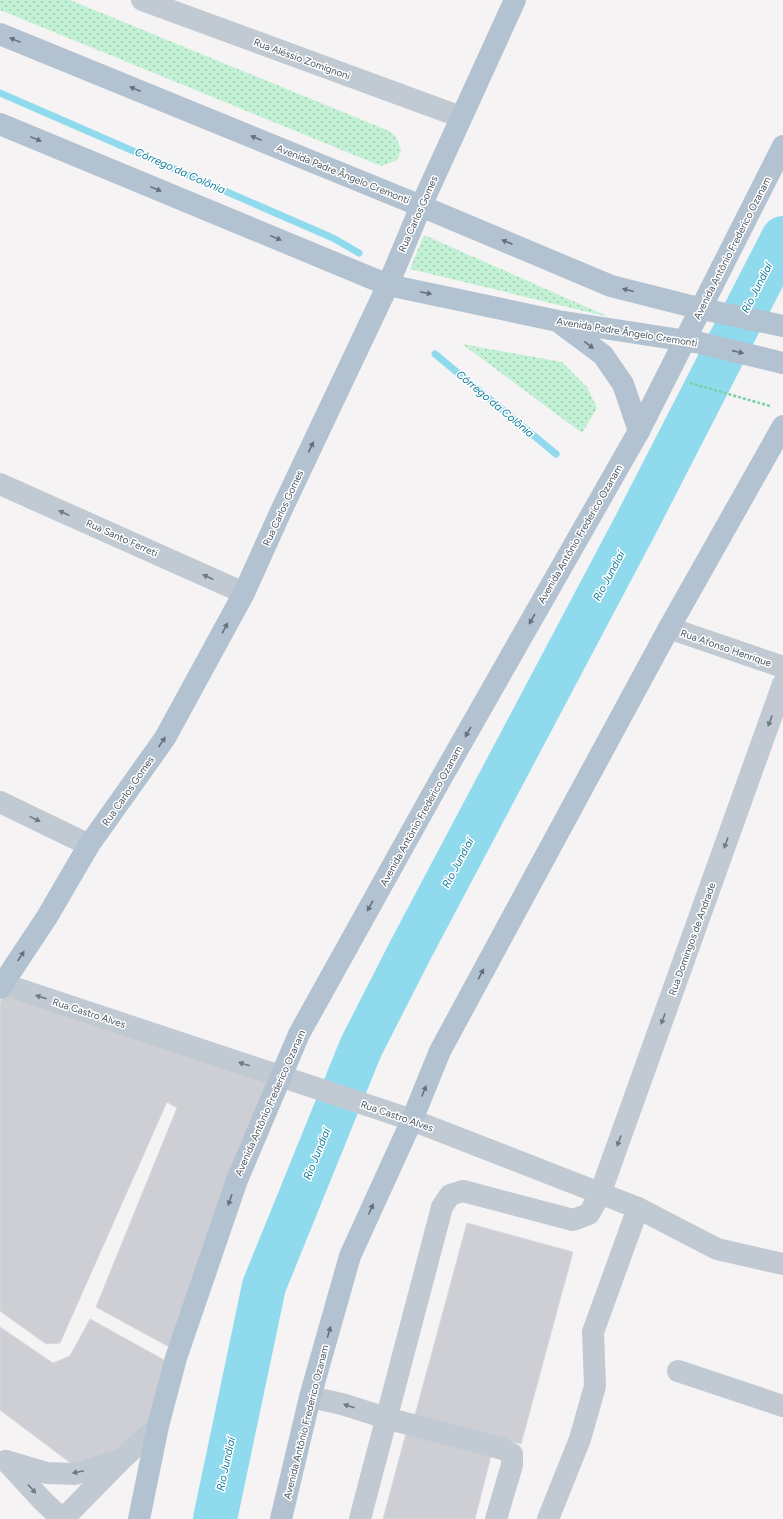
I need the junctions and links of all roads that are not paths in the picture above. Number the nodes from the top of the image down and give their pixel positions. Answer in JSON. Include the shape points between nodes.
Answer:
{"nodes":[{"id":1,"x":142,"y":0,"type":"edge"},
{"id":2,"x":515,"y":0,"type":"edge"},
{"id":3,"x":0,"y":34,"type":"edge"},
{"id":4,"x":462,"y":117,"type":"junction"},
{"id":5,"x":0,"y":124,"type":"edge"},
{"id":6,"x":783,"y":146,"type":"edge"},
{"id":7,"x":421,"y":206,"type":"junction"},
{"id":8,"x":388,"y":285,"type":"junction"},
{"id":9,"x":710,"y":311,"type":"junction"},
{"id":10,"x":558,"y":321,"type":"junction"},
{"id":11,"x":783,"y":326,"type":"edge"},
{"id":12,"x":692,"y":342,"type":"junction"},
{"id":13,"x":783,"y":363,"type":"edge"},
{"id":14,"x":783,"y":426,"type":"edge"},
{"id":15,"x":639,"y":431,"type":"junction"},
{"id":16,"x":0,"y":484,"type":"edge"},
{"id":17,"x":244,"y":593,"type":"junction"},
{"id":18,"x":669,"y":628,"type":"junction"},
{"id":19,"x":783,"y":667,"type":"edge"},
{"id":20,"x":783,"y":684,"type":"edge"},
{"id":21,"x":0,"y":802,"type":"edge"},
{"id":22,"x":89,"y":845,"type":"junction"},
{"id":23,"x":1,"y":986,"type":"edge"},
{"id":24,"x":281,"y":1076,"type":"junction"},
{"id":25,"x":412,"y":1120,"type":"junction"},
{"id":26,"x":600,"y":1194,"type":"junction"},
{"id":27,"x":638,"y":1208,"type":"junction"},
{"id":28,"x":783,"y":1264,"type":"edge"},
{"id":29,"x":678,"y":1371,"type":"dead end"},
{"id":30,"x":310,"y":1397,"type":"junction"},
{"id":31,"x":783,"y":1406,"type":"edge"},
{"id":32,"x":386,"y":1418,"type":"junction"},
{"id":33,"x":158,"y":1426,"type":"junction"},
{"id":34,"x":3,"y":1458,"type":"edge"},
{"id":35,"x":121,"y":1460,"type":"junction"},
{"id":36,"x":63,"y":1519,"type":"edge"},
{"id":37,"x":139,"y":1519,"type":"edge"},
{"id":38,"x":282,"y":1519,"type":"edge"},
{"id":39,"x":360,"y":1519,"type":"edge"},
{"id":40,"x":496,"y":1519,"type":"edge"},
{"id":41,"x":548,"y":1519,"type":"edge"}],
"edges":[{"from":1,"to":4,"type":"street","name":"Rua Aléssio Zomignoni"},
{"from":2,"to":4,"type":"main road","name":"Rua Carlos Gomes"},
{"from":7,"to":3,"type":"main road","name":"Avenida Padre Ângelo Cremonti","one_way":true},
{"from":4,"to":7,"type":"main road","name":"Rua Carlos Gomes"},
{"from":5,"to":8,"type":"main road","name":"Avenida Padre Ângelo Cremonti","one_way":true},
{"from":6,"to":9,"type":"main road","name":"Avenida Antônio Frederico Ozanam"},
{"from":7,"to":8,"type":"main road","name":"Rua Carlos Gomes"},
{"from":9,"to":7,"type":"main road","name":"Avenida Padre Ângelo Cremonti","one_way":true,"via":[[611,286]]},
{"from":8,"to":10,"type":"main road","name":"Avenida Padre Ângelo Cremonti","one_way":true},
{"from":17,"to":8,"type":"main road","name":"Rua Carlos Gomes","one_way":true},
{"from":9,"to":11,"type":"main road","name":"Avenida Padre Ângelo Cremonti"},
{"from":9,"to":12,"type":"main road","name":"Avenida Antônio Frederico Ozanam"},
{"from":10,"to":12,"type":"main road","name":"Avenida Padre Ângelo Cremonti"},
{"from":10,"to":15,"type":"main road","one_way":true,"via":[[603,355],[623,384]]},
{"from":12,"to":13,"type":"main road","name":"Avenida Padre Ângelo Cremonti","one_way":true},
{"from":12,"to":15,"type":"main road","name":"Avenida Antônio Frederico Ozanam"},
{"from":14,"to":18,"type":"main road","name":"Avenida Antônio Frederico Ozanam"},
{"from":15,"to":24,"type":"main road","name":"Avenida Antônio Frederico Ozanam","one_way":true,"via":[[314,1006]]},
{"from":17,"to":16,"type":"street","name":"Rua Santo Ferreti","one_way":true},
{"from":22,"to":17,"type":"main road","name":"Rua Carlos Gomes","one_way":true,"via":[[166,738]]},
{"from":18,"to":19,"type":"street","name":"Rua Afonso Henrique"},
{"from":25,"to":18,"type":"main road","name":"Avenida Antônio Frederico Ozanam","one_way":true,"via":[[440,1052]]},
{"from":20,"to":26,"type":"street","name":"Rua Domingos de Andrade","one_way":true},
{"from":21,"to":22,"type":"street","one_way":true},
{"from":23,"to":22,"type":"main road","name":"Rua Carlos Gomes","one_way":true},
{"from":24,"to":23,"type":"street","name":"Rua Castro Alves","one_way":true},
{"from":24,"to":25,"type":"street","name":"Rua Castro Alves"},
{"from":24,"to":33,"type":"main road","name":"Avenida Antônio Frederico Ozanam","one_way":true,"via":[[237,1180],[176,1358]]},
{"from":25,"to":26,"type":"street","name":"Rua Castro Alves"},
{"from":30,"to":25,"type":"main road","name":"Avenida Antônio Frederico Ozanam","one_way":true,"via":[[350,1256]]},
{"from":26,"to":27,"type":"street","name":"Rua Castro Alves"},
{"from":26,"to":32,"type":"street","name":"Rua Domingos de Andrade","via":[[589,1214],[573,1220],[463,1191],[450,1195],[442,1207]]},
{"from":27,"to":28,"type":"street","name":"Rua Castro Alves","via":[[717,1249]]},
{"from":27,"to":41,"type":"street","via":[[593,1332],[595,1386],[580,1439]]},
{"from":29,"to":31,"type":"street"},
{"from":32,"to":30,"type":"street","one_way":true},
{"from":30,"to":38,"type":"main road","name":"Avenida Antônio Frederico Ozanam"},
{"from":32,"to":39,"type":"street","name":"Rua Domingos de Andrade"},
{"from":32,"to":40,"type":"street","via":[[503,1449],[512,1454],[512,1465]]},
{"from":33,"to":35,"type":"street"},
{"from":33,"to":37,"type":"main road","name":"Avenida Antônio Frederico Ozanam"},
{"from":35,"to":34,"type":"street","one_way":true,"via":[[75,1474],[47,1473]]},
{"from":34,"to":36,"type":"street","one_way":true},
{"from":35,"to":36,"type":"street"}]}
